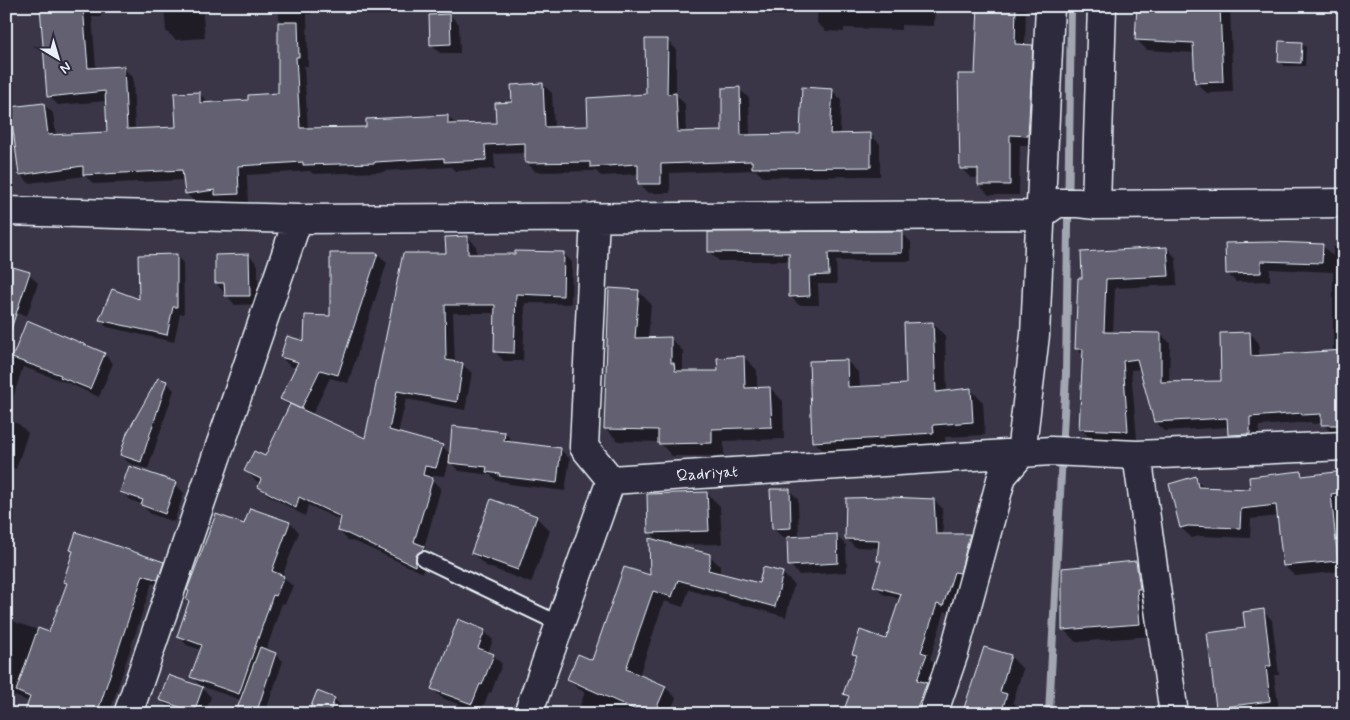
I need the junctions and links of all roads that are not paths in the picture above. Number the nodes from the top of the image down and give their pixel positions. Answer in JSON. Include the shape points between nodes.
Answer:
{"nodes":[{"id":1,"x":1050,"y":6,"type":"edge"},
{"id":2,"x":1102,"y":6,"type":"edge"},
{"id":3,"x":1344,"y":203,"type":"edge"},
{"id":4,"x":1068,"y":207,"type":"junction"},
{"id":5,"x":6,"y":211,"type":"edge"},
{"id":6,"x":595,"y":217,"type":"junction"},
{"id":7,"x":298,"y":218,"type":"junction"},
{"id":8,"x":1344,"y":446,"type":"edge"},
{"id":9,"x":1021,"y":454,"type":"junction"},
{"id":10,"x":1137,"y":455,"type":"junction"},
{"id":11,"x":611,"y":480,"type":"junction"},
{"id":12,"x":424,"y":559,"type":"dead end"},
{"id":13,"x":560,"y":624,"type":"junction"},
{"id":14,"x":128,"y":714,"type":"edge"},
{"id":15,"x":528,"y":714,"type":"edge"},
{"id":16,"x":933,"y":714,"type":"edge"},
{"id":17,"x":1174,"y":714,"type":"edge"}],
"edges":[{"from":1,"to":4,"type":"street"},
{"from":2,"to":4,"type":"street"},
{"from":3,"to":4,"type":"street"},
{"from":4,"to":6,"type":"street"},
{"from":4,"to":9,"type":"street","via":[[1034,336]]},
{"from":5,"to":7,"type":"street"},
{"from":6,"to":7,"type":"street"},
{"from":6,"to":11,"type":"street","via":[[584,447]]},
{"from":7,"to":14,"type":"street"},
{"from":8,"to":10,"type":"street","name":"Qadriyat"},
{"from":9,"to":10,"type":"street","name":"Qadriyat","via":[[1061,451]]},
{"from":9,"to":11,"type":"street","name":"Qadriyat"},
{"from":9,"to":16,"type":"street","via":[[1002,476],[954,653]]},
{"from":10,"to":17,"type":"street"},
{"from":11,"to":13,"type":"street"},
{"from":12,"to":13,"type":"lane"},
{"from":13,"to":15,"type":"street"}]}
